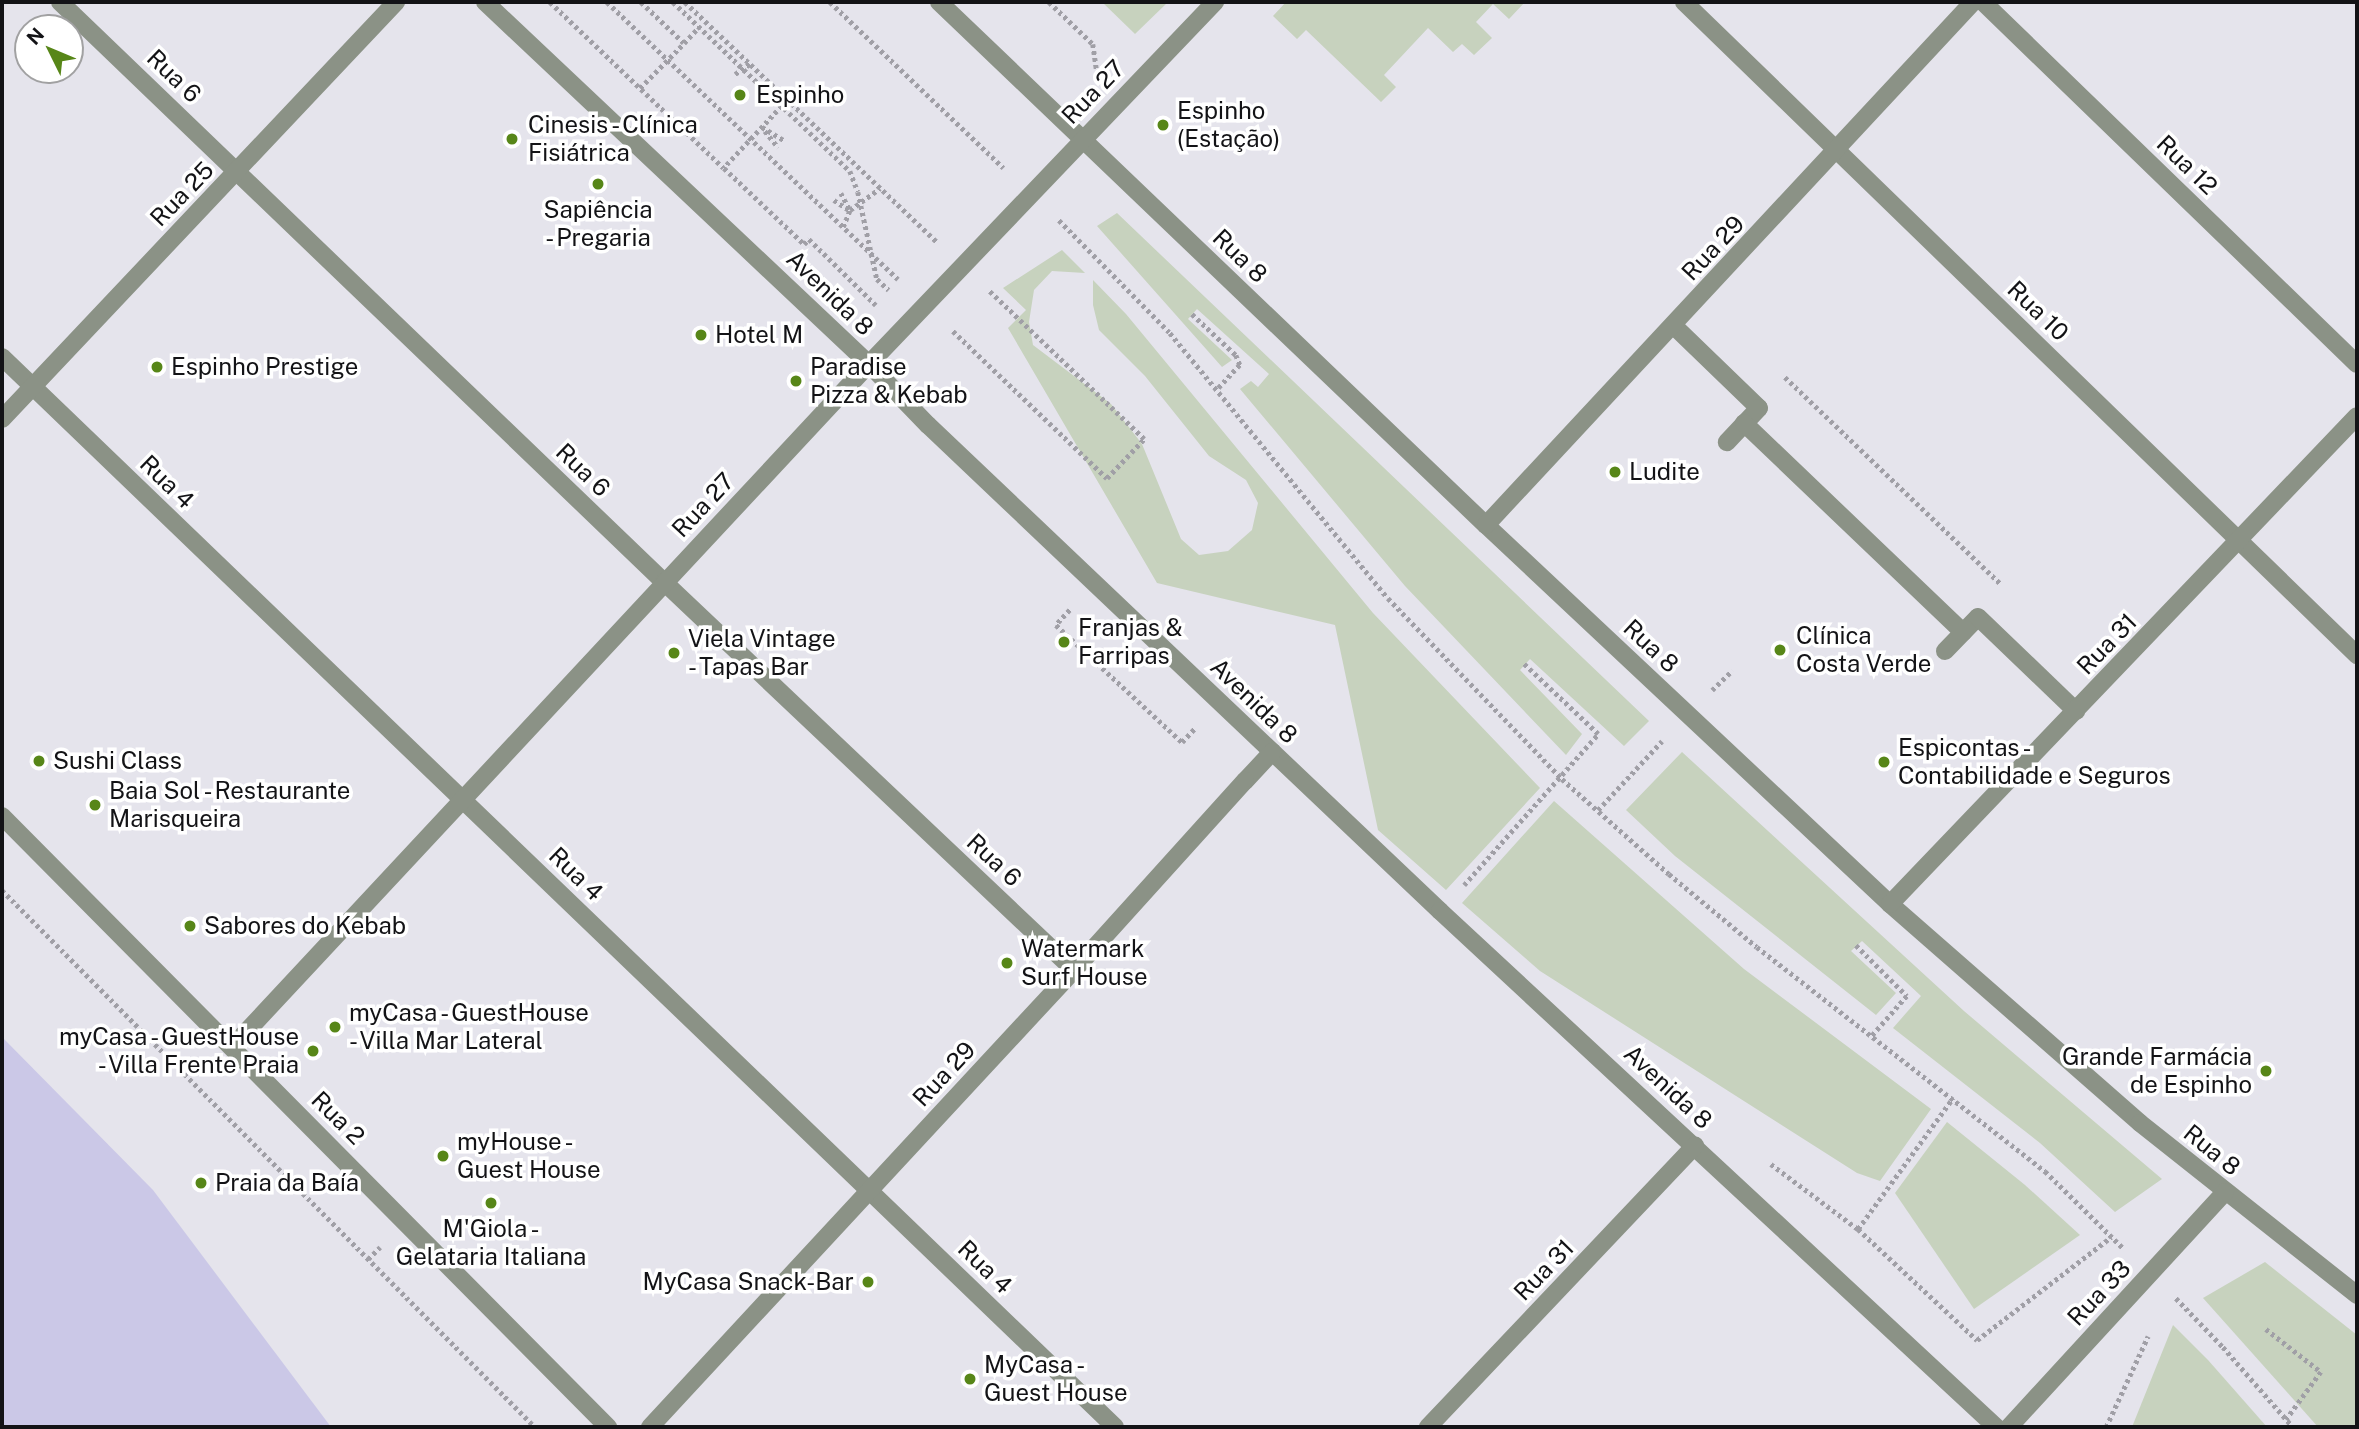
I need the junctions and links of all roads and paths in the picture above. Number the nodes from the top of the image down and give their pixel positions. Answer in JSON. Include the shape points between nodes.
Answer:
{"nodes":[{"id":1,"x":60,"y":2,"type":"edge"},
{"id":2,"x":396,"y":2,"type":"edge"},
{"id":3,"x":485,"y":2,"type":"edge"},
{"id":4,"x":550,"y":2,"type":"edge"},
{"id":5,"x":607,"y":2,"type":"edge"},
{"id":6,"x":641,"y":2,"type":"edge"},
{"id":7,"x":673,"y":2,"type":"edge"},
{"id":8,"x":685,"y":2,"type":"edge"},
{"id":9,"x":830,"y":2,"type":"edge"},
{"id":10,"x":939,"y":2,"type":"edge"},
{"id":11,"x":1049,"y":2,"type":"edge"},
{"id":12,"x":1215,"y":2,"type":"edge"},
{"id":13,"x":1684,"y":2,"type":"edge"},
{"id":14,"x":1973,"y":2,"type":"edge"},
{"id":15,"x":1983,"y":2,"type":"edge"},
{"id":16,"x":699,"y":27,"type":"junction"},
{"id":17,"x":684,"y":43,"type":"junction"},
{"id":18,"x":750,"y":64,"type":"junction"},
{"id":19,"x":1097,"y":72,"type":"dead end"},
{"id":20,"x":750,"y":76,"type":"junction"},
{"id":21,"x":640,"y":89,"type":"junction"},
{"id":22,"x":782,"y":106,"type":"junction"},
{"id":23,"x":762,"y":127,"type":"junction"},
{"id":24,"x":1082,"y":138,"type":"junction"},
{"id":25,"x":785,"y":141,"type":"dead end"},
{"id":26,"x":778,"y":147,"type":"dead end"},
{"id":27,"x":1838,"y":150,"type":"junction"},
{"id":28,"x":724,"y":167,"type":"junction"},
{"id":29,"x":238,"y":170,"type":"junction"},
{"id":30,"x":880,"y":188,"type":"junction"},
{"id":31,"x":841,"y":193,"type":"dead end"},
{"id":32,"x":1031,"y":193,"type":"junction"},
{"id":33,"x":834,"y":200,"type":"dead end"},
{"id":34,"x":850,"y":210,"type":"junction"},
{"id":35,"x":843,"y":227,"type":"junction"},
{"id":36,"x":939,"y":244,"type":"dead end"},
{"id":37,"x":902,"y":282,"type":"dead end"},
{"id":38,"x":886,"y":288,"type":"dead end"},
{"id":39,"x":988,"y":290,"type":"dead end"},
{"id":40,"x":1192,"y":313,"type":"dead end"},
{"id":41,"x":1674,"y":326,"type":"junction"},
{"id":42,"x":951,"y":329,"type":"dead end"},
{"id":43,"x":902,"y":330,"type":"junction"},
{"id":44,"x":2,"y":357,"type":"edge"},
{"id":45,"x":2357,"y":363,"type":"edge"},
{"id":46,"x":869,"y":364,"type":"junction"},
{"id":47,"x":1777,"y":370,"type":"dead end"},
{"id":48,"x":32,"y":386,"type":"junction"},
{"id":49,"x":1217,"y":390,"type":"junction"},
{"id":50,"x":2357,"y":416,"type":"edge"},
{"id":51,"x":2,"y":419,"type":"edge"},
{"id":52,"x":1744,"y":423,"type":"junction"},
{"id":53,"x":1727,"y":442,"type":"dead end"},
{"id":54,"x":1486,"y":525,"type":"junction"},
{"id":55,"x":2239,"y":542,"type":"junction"},
{"id":56,"x":664,"y":582,"type":"junction"},
{"id":57,"x":2007,"y":590,"type":"dead end"},
{"id":58,"x":1068,"y":612,"type":"dead end"},
{"id":59,"x":1963,"y":632,"type":"junction"},
{"id":60,"x":1945,"y":651,"type":"dead end"},
{"id":61,"x":2357,"y":655,"type":"edge"},
{"id":62,"x":1524,"y":664,"type":"dead end"},
{"id":63,"x":2076,"y":711,"type":"junction"},
{"id":64,"x":1194,"y":729,"type":"dead end"},
{"id":65,"x":1666,"y":737,"type":"dead end"},
{"id":66,"x":1272,"y":752,"type":"junction"},
{"id":67,"x":1562,"y":779,"type":"junction"},
{"id":68,"x":461,"y":799,"type":"junction"},
{"id":69,"x":1598,"y":810,"type":"junction"},
{"id":70,"x":2,"y":816,"type":"edge"},
{"id":71,"x":2,"y":890,"type":"edge"},
{"id":72,"x":1890,"y":904,"type":"junction"},
{"id":73,"x":1440,"y":911,"type":"junction"},
{"id":74,"x":1856,"y":945,"type":"dead end"},
{"id":75,"x":1074,"y":970,"type":"junction"},
{"id":76,"x":1872,"y":1036,"type":"junction"},
{"id":77,"x":233,"y":1046,"type":"junction"},
{"id":78,"x":1953,"y":1098,"type":"junction"},
{"id":79,"x":1695,"y":1146,"type":"junction"},
{"id":80,"x":1770,"y":1163,"type":"dead end"},
{"id":81,"x":870,"y":1191,"type":"junction"},
{"id":82,"x":2225,"y":1192,"type":"junction"},
{"id":83,"x":1858,"y":1230,"type":"junction"},
{"id":84,"x":2111,"y":1237,"type":"junction"},
{"id":85,"x":2151,"y":1274,"type":"junction"},
{"id":86,"x":2357,"y":1295,"type":"edge"},
{"id":87,"x":2175,"y":1298,"type":"junction"},
{"id":88,"x":2169,"y":1306,"type":"dead end"},
{"id":89,"x":2266,"y":1329,"type":"dead end"},
{"id":90,"x":2150,"y":1333,"type":"dead end"},
{"id":91,"x":2286,"y":1420,"type":"junction"},
{"id":92,"x":535,"y":1427,"type":"edge"},
{"id":93,"x":608,"y":1427,"type":"edge"},
{"id":94,"x":650,"y":1427,"type":"edge"},
{"id":95,"x":1115,"y":1427,"type":"edge"},
{"id":96,"x":1428,"y":1427,"type":"edge"},
{"id":97,"x":1996,"y":1427,"type":"edge"},
{"id":98,"x":2009,"y":1427,"type":"edge"},
{"id":99,"x":2106,"y":1427,"type":"edge"},
{"id":100,"x":2292,"y":1427,"type":"edge"}],
"edges":[{"from":1,"to":29,"type":"street","name":"Rua 6"},
{"from":2,"to":29,"type":"street","name":"Rua 25"},
{"from":3,"to":46,"type":"street","name":"Avenida 8"},
{"from":4,"to":21,"type":"path"},
{"from":5,"to":35,"type":"path"},
{"from":6,"to":17,"type":"path"},
{"from":7,"to":16,"type":"path"},
{"from":8,"to":18,"type":"path"},
{"from":9,"to":32,"type":"path"},
{"from":10,"to":24,"type":"street","name":"Rua 8"},
{"from":11,"to":19,"type":"path","via":[[1093,44]]},
{"from":12,"to":24,"type":"street","name":"Rua 27"},
{"from":13,"to":27,"type":"street","name":"Rua 10"},
{"from":14,"to":27,"type":"street","name":"Rua 29"},
{"from":15,"to":45,"type":"street","name":"Rua 12"},
{"from":16,"to":17,"type":"path"},
{"from":16,"to":20,"type":"path"},
{"from":17,"to":21,"type":"path"},
{"from":18,"to":20,"type":"path","via":[[735,74]]},
{"from":18,"to":30,"type":"path"},
{"from":20,"to":22,"type":"path"},
{"from":21,"to":28,"type":"path"},
{"from":22,"to":23,"type":"path"},
{"from":22,"to":38,"type":"path","via":[[850,171],[877,279]]},
{"from":23,"to":25,"type":"path"},
{"from":23,"to":26,"type":"path"},
{"from":23,"to":28,"type":"path"},
{"from":24,"to":32,"type":"street","name":"Rua 27"},
{"from":24,"to":54,"type":"street","name":"Rua 8"},
{"from":27,"to":41,"type":"street","name":"Rua 29"},
{"from":27,"to":55,"type":"street","name":"Rua 10"},
{"from":28,"to":43,"type":"path","via":[[804,244],[809,239]]},
{"from":29,"to":48,"type":"street","name":"Rua 25"},
{"from":29,"to":56,"type":"street","name":"Rua 6"},
{"from":30,"to":34,"type":"path"},
{"from":30,"to":36,"type":"path"},
{"from":31,"to":34,"type":"path"},
{"from":32,"to":43,"type":"street","name":"Rua 27"},
{"from":32,"to":49,"type":"path","via":[[1170,333]]},
{"from":33,"to":34,"type":"path"},
{"from":34,"to":35,"type":"path"},
{"from":35,"to":37,"type":"path"},
{"from":39,"to":42,"type":"path","via":[[1144,439],[1107,478]]},
{"from":40,"to":49,"type":"path","via":[[1236,355],[1240,365]]},
{"from":41,"to":52,"type":"street","via":[[1759,408]]},
{"from":41,"to":54,"type":"street","name":"Rua 29"},
{"from":43,"to":46,"type":"street","name":"Rua 27"},
{"from":44,"to":48,"type":"street","name":"Rua 4"},
{"from":46,"to":56,"type":"street","name":"Rua 27"},
{"from":46,"to":66,"type":"street","name":"Avenida 8"},
{"from":47,"to":57,"type":"path"},
{"from":48,"to":51,"type":"street","name":"Rua 25"},
{"from":48,"to":68,"type":"street","name":"Rua 4"},
{"from":49,"to":67,"type":"path","via":[[1388,598]]},
{"from":50,"to":55,"type":"street","name":"Rua 31"},
{"from":52,"to":53,"type":"street"},
{"from":52,"to":59,"type":"street"},
{"from":54,"to":72,"type":"street","name":"Rua 8"},
{"from":55,"to":61,"type":"street","name":"Rua 10"},
{"from":55,"to":63,"type":"street","name":"Rua 31"},
{"from":56,"to":68,"type":"street","name":"Rua 27"},
{"from":56,"to":75,"type":"street","name":"Rua 6"},
{"from":58,"to":64,"type":"path","via":[[1056,625],[1181,742]]},
{"from":59,"to":60,"type":"street"},
{"from":59,"to":63,"type":"street","via":[[1978,617]]},
{"from":62,"to":67,"type":"path","via":[[1598,734]]},
{"from":63,"to":72,"type":"street","name":"Rua 31"},
{"from":65,"to":69,"type":"path"},
{"from":66,"to":73,"type":"street","name":"Avenida 8"},
{"from":66,"to":75,"type":"street","name":"Rua 29"},
{"from":67,"to":69,"type":"path"},
{"from":67,"to":73,"type":"path"},
{"from":68,"to":77,"type":"street","name":"Rua 27"},
{"from":68,"to":81,"type":"street","name":"Rua 4"},
{"from":69,"to":76,"type":"path","via":[[1669,874]]},
{"from":70,"to":77,"type":"street","name":"Rua 2"},
{"from":71,"to":92,"type":"path"},
{"from":72,"to":82,"type":"street","name":"Rua 8"},
{"from":73,"to":79,"type":"street","name":"Avenida 8"},
{"from":74,"to":76,"type":"path","via":[[1907,996]]},
{"from":75,"to":81,"type":"street","name":"Rua 29"},
{"from":76,"to":78,"type":"path"},
{"from":77,"to":93,"type":"street","name":"Rua 2"},
{"from":78,"to":83,"type":"path"},
{"from":78,"to":84,"type":"path","via":[[2045,1171]]},
{"from":79,"to":96,"type":"street","name":"Rua 31"},
{"from":79,"to":97,"type":"street","name":"Avenida 8"},
{"from":80,"to":83,"type":"path"},
{"from":81,"to":94,"type":"street","name":"Rua 29"},
{"from":81,"to":95,"type":"street","name":"Rua 4"},
{"from":82,"to":85,"type":"street","name":"Rua 33"},
{"from":82,"to":86,"type":"street","name":"Rua 8"},
{"from":83,"to":84,"type":"path","via":[[1977,1340]]},
{"from":84,"to":85,"type":"path"},
{"from":85,"to":87,"type":"path"},
{"from":85,"to":98,"type":"street","name":"Rua 33"},
{"from":87,"to":88,"type":"path"},
{"from":87,"to":91,"type":"path"},
{"from":89,"to":91,"type":"path","via":[[2321,1372]]},
{"from":90,"to":99,"type":"path"},
{"from":91,"to":100,"type":"path"}]}
